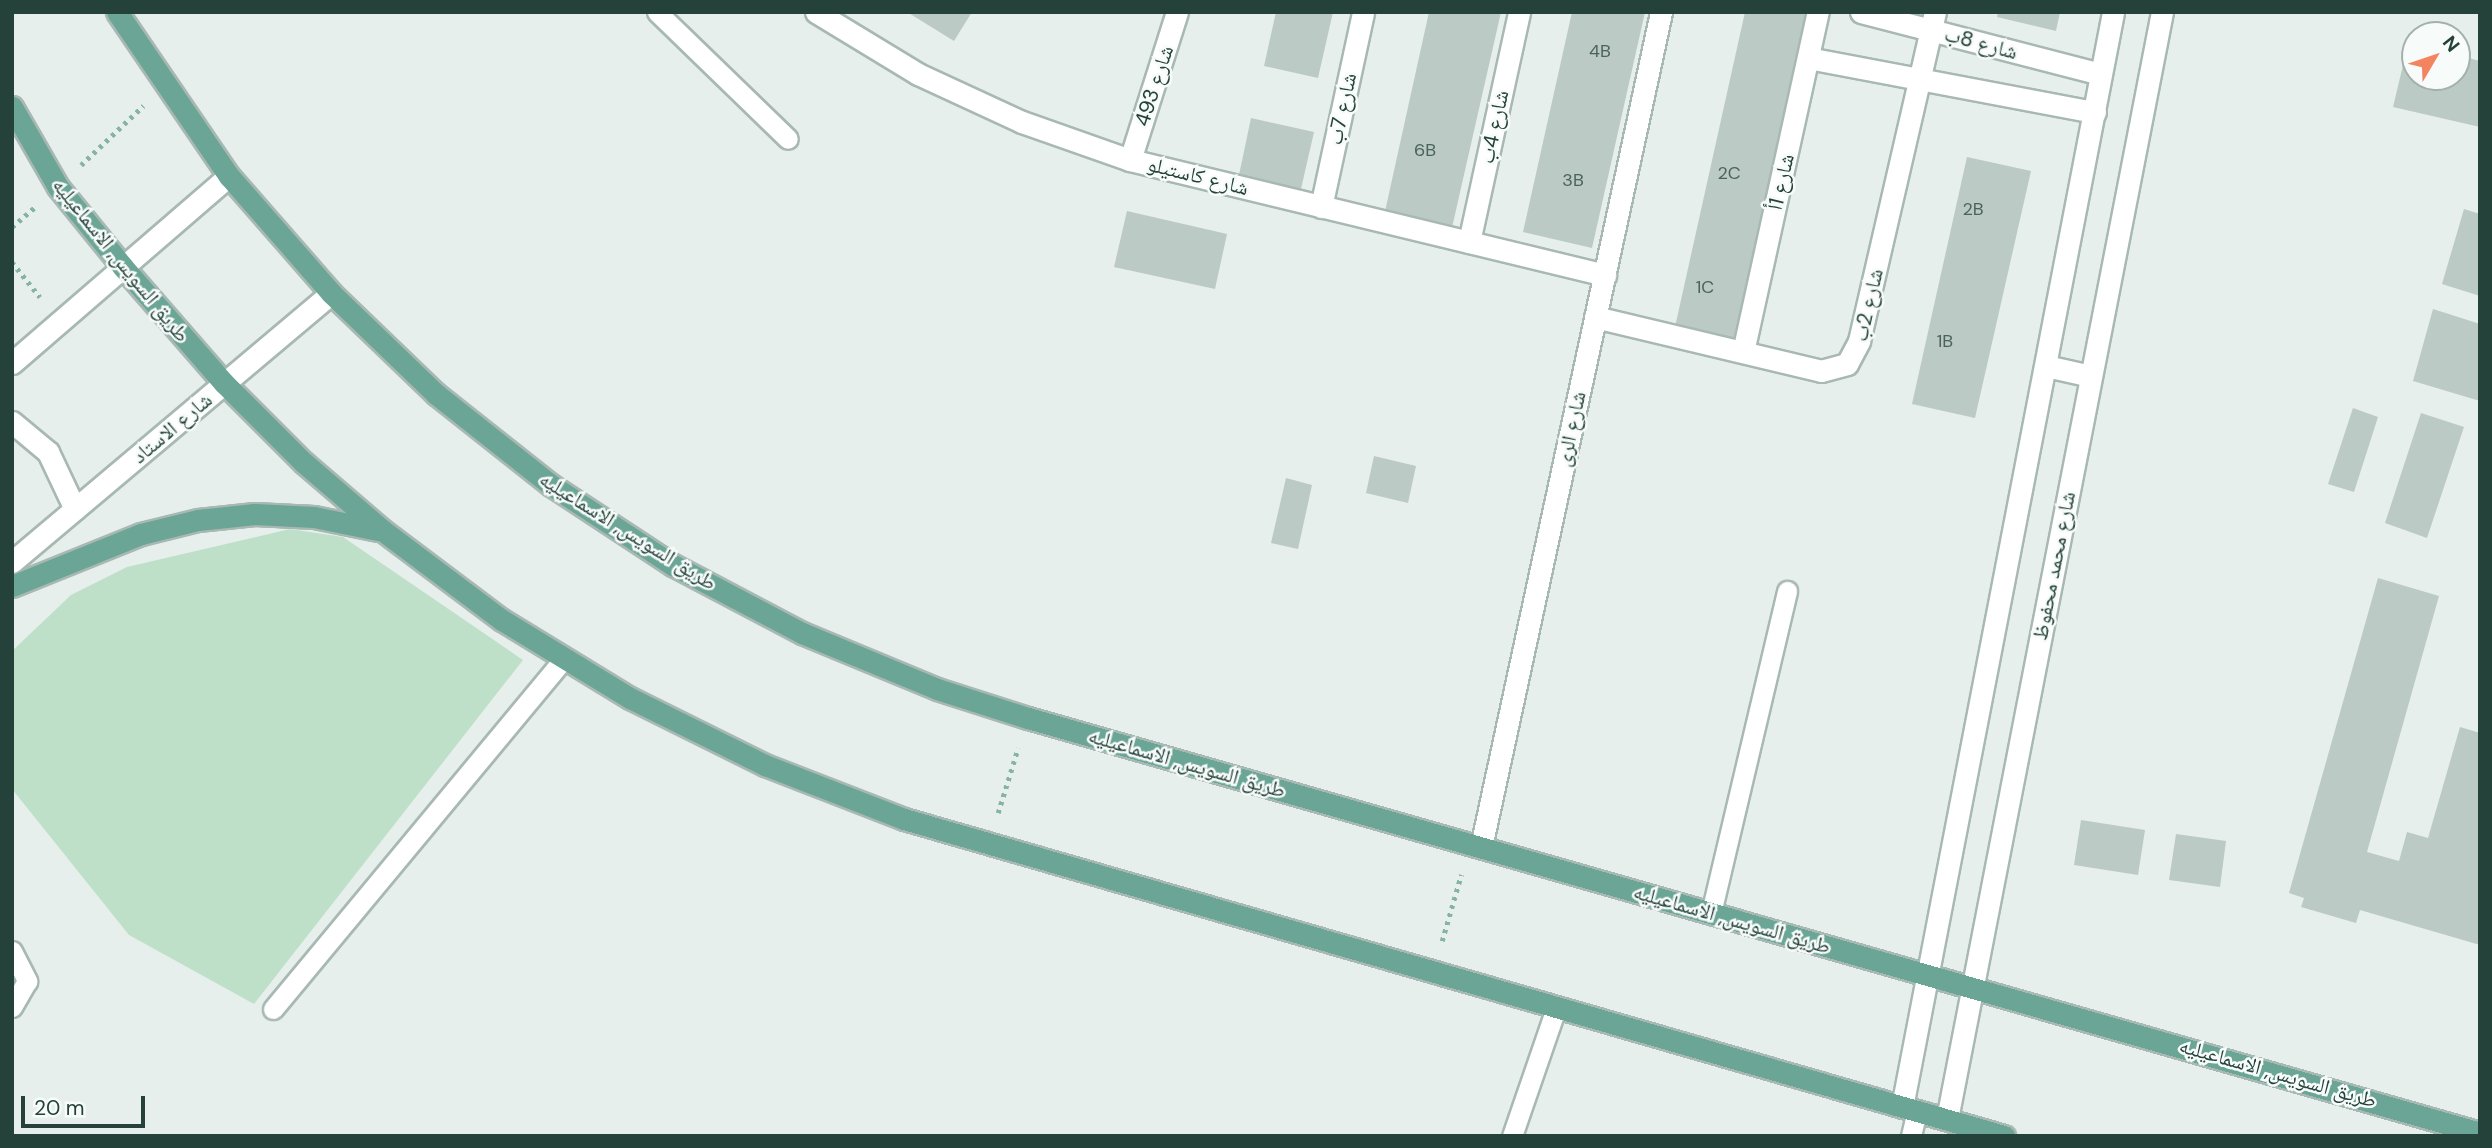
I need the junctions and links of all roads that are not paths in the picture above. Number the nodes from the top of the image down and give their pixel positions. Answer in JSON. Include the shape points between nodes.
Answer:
{"nodes":[{"id":1,"x":117,"y":12,"type":"edge"},
{"id":2,"x":657,"y":12,"type":"edge"},
{"id":3,"x":816,"y":12,"type":"edge"},
{"id":4,"x":1177,"y":12,"type":"edge"},
{"id":5,"x":1363,"y":12,"type":"edge"},
{"id":6,"x":1519,"y":12,"type":"edge"},
{"id":7,"x":1661,"y":12,"type":"edge"},
{"id":8,"x":1818,"y":12,"type":"edge"},
{"id":9,"x":1861,"y":12,"type":"edge"},
{"id":10,"x":2113,"y":12,"type":"edge"},
{"id":11,"x":2162,"y":12,"type":"edge"},
{"id":12,"x":1933,"y":21,"type":"edge"},
{"id":13,"x":1808,"y":58,"type":"junction"},
{"id":14,"x":2100,"y":74,"type":"junction"},
{"id":15,"x":1920,"y":82,"type":"junction"},
{"id":16,"x":12,"y":107,"type":"edge"},
{"id":17,"x":2095,"y":112,"type":"junction"},
{"id":18,"x":789,"y":139,"type":"dead end"},
{"id":19,"x":1130,"y":160,"type":"junction"},
{"id":20,"x":229,"y":176,"type":"junction"},
{"id":21,"x":1321,"y":206,"type":"junction"},
{"id":22,"x":1469,"y":242,"type":"junction"},
{"id":23,"x":123,"y":267,"type":"junction"},
{"id":24,"x":1605,"y":275,"type":"junction"},
{"id":25,"x":331,"y":293,"type":"junction"},
{"id":26,"x":1595,"y":317,"type":"junction"},
{"id":27,"x":1743,"y":352,"type":"junction"},
{"id":28,"x":12,"y":363,"type":"edge"},
{"id":29,"x":2046,"y":366,"type":"junction"},
{"id":30,"x":2091,"y":376,"type":"junction"},
{"id":31,"x":224,"y":383,"type":"junction"},
{"id":32,"x":12,"y":422,"type":"edge"},
{"id":33,"x":75,"y":509,"type":"junction"},
{"id":34,"x":382,"y":530,"type":"junction"},
{"id":35,"x":12,"y":562,"type":"edge"},
{"id":36,"x":12,"y":586,"type":"edge"},
{"id":37,"x":1787,"y":591,"type":"dead end"},
{"id":38,"x":564,"y":658,"type":"junction"},
{"id":39,"x":1476,"y":846,"type":"junction"},
{"id":40,"x":1711,"y":913,"type":"junction"},
{"id":41,"x":12,"y":951,"type":"edge"},
{"id":42,"x":1927,"y":974,"type":"junction"},
{"id":43,"x":1972,"y":987,"type":"junction"},
{"id":44,"x":12,"y":1007,"type":"edge"},
{"id":45,"x":273,"y":1009,"type":"dead end"},
{"id":46,"x":1556,"y":1009,"type":"junction"},
{"id":47,"x":1910,"y":1109,"type":"junction"},
{"id":48,"x":1947,"y":1119,"type":"junction"},
{"id":49,"x":2480,"y":1133,"type":"edge"},
{"id":50,"x":1512,"y":1136,"type":"edge"},
{"id":51,"x":1911,"y":1136,"type":"edge"},
{"id":52,"x":2004,"y":1136,"type":"edge"}],
"edges":[{"from":1,"to":20,"type":"main road","name":"طريق السويس, الاسماعيليه","via":[[163,86]]},
{"from":2,"to":18,"type":"lane"},
{"from":3,"to":19,"type":"street","name":"شارع كاستيلو","via":[[919,74],[1022,122]]},
{"from":4,"to":19,"type":"street","name":"شارع 493"},
{"from":5,"to":21,"type":"street","name":"شارع 7ب"},
{"from":6,"to":22,"type":"street","name":"شارع 4ب"},
{"from":7,"to":24,"type":"street","name":"شارع الرى"},
{"from":8,"to":13,"type":"street","name":"شارع 1أ"},
{"from":9,"to":12,"type":"street","name":"شارع 8ب"},
{"from":10,"to":14,"type":"street"},
{"from":11,"to":30,"type":"street","name":"شارع محمد محفوظ"},
{"from":12,"to":14,"type":"street","name":"شارع 8ب"},
{"from":12,"to":15,"type":"street","name":"شارع 2ب"},
{"from":13,"to":15,"type":"street"},
{"from":13,"to":27,"type":"street","name":"شارع 1أ"},
{"from":14,"to":17,"type":"street"},
{"from":15,"to":17,"type":"street"},
{"from":15,"to":27,"type":"street","name":"شارع 2ب","via":[[1856,354],[1835,370],[1821,371]]},
{"from":16,"to":23,"type":"main road","name":"طريق السويس, الاسماعيليه","via":[[58,187]]},
{"from":17,"to":29,"type":"street"},
{"from":19,"to":21,"type":"street","name":"شارع كاستيلو"},
{"from":20,"to":23,"type":"street"},
{"from":20,"to":25,"type":"main road","name":"طريق السويس, الاسماعيليه"},
{"from":21,"to":22,"type":"street","name":"شارع كاستيلو"},
{"from":22,"to":24,"type":"street","name":"شارع كاستيلو"},
{"from":23,"to":28,"type":"street"},
{"from":23,"to":31,"type":"main road","name":"طريق السويس, الاسماعيليه"},
{"from":24,"to":26,"type":"street","name":"شارع الرى"},
{"from":25,"to":31,"type":"street","name":"شارع الاستاد"},
{"from":25,"to":39,"type":"main road","name":"طريق السويس, الاسماعيليه","via":[[436,394],[519,460],[673,565],[802,633],[937,689],[1028,718]]},
{"from":26,"to":27,"type":"street","name":"شارع 2ب"},
{"from":26,"to":39,"type":"street","name":"شارع الرى"},
{"from":29,"to":30,"type":"street"},
{"from":29,"to":42,"type":"street"},
{"from":30,"to":43,"type":"street","name":"شارع محمد محفوظ"},
{"from":31,"to":33,"type":"street","name":"شارع الاستاد"},
{"from":31,"to":34,"type":"main road","name":"طريق السويس, الاسماعيليه"},
{"from":32,"to":33,"type":"street","via":[[48,452]]},
{"from":33,"to":35,"type":"street","name":"شارع الاستاد"},
{"from":34,"to":36,"type":"main road","via":[[314,517],[255,514],[198,520],[141,534]]},
{"from":34,"to":38,"type":"main road","name":"طريق السويس, الاسماعيليه","via":[[502,620]]},
{"from":37,"to":40,"type":"lane"},
{"from":38,"to":45,"type":"lane"},
{"from":38,"to":46,"type":"main road","name":"طريق السويس, الاسماعيليه","via":[[631,698],[765,765],[904,819]]},
{"from":39,"to":40,"type":"main road","name":"طريق السويس, الاسماعيليه"},
{"from":40,"to":42,"type":"main road","name":"طريق السويس, الاسماعيليه"},
{"from":41,"to":44,"type":"lane","via":[[27,981]]},
{"from":42,"to":43,"type":"main road","name":"طريق السويس, الاسماعيليه"},
{"from":42,"to":47,"type":"street"},
{"from":43,"to":48,"type":"street","name":"شارع محمد محفوظ"},
{"from":43,"to":49,"type":"main road","name":"طريق السويس, الاسماعيليه"},
{"from":46,"to":47,"type":"main road","name":"طريق السويس, الاسماعيليه"},
{"from":46,"to":50,"type":"lane"},
{"from":47,"to":48,"type":"main road","name":"طريق السويس, الاسماعيليه"},
{"from":47,"to":51,"type":"lane"},
{"from":48,"to":52,"type":"main road","name":"طريق السويس, الاسماعيليه"}]}
